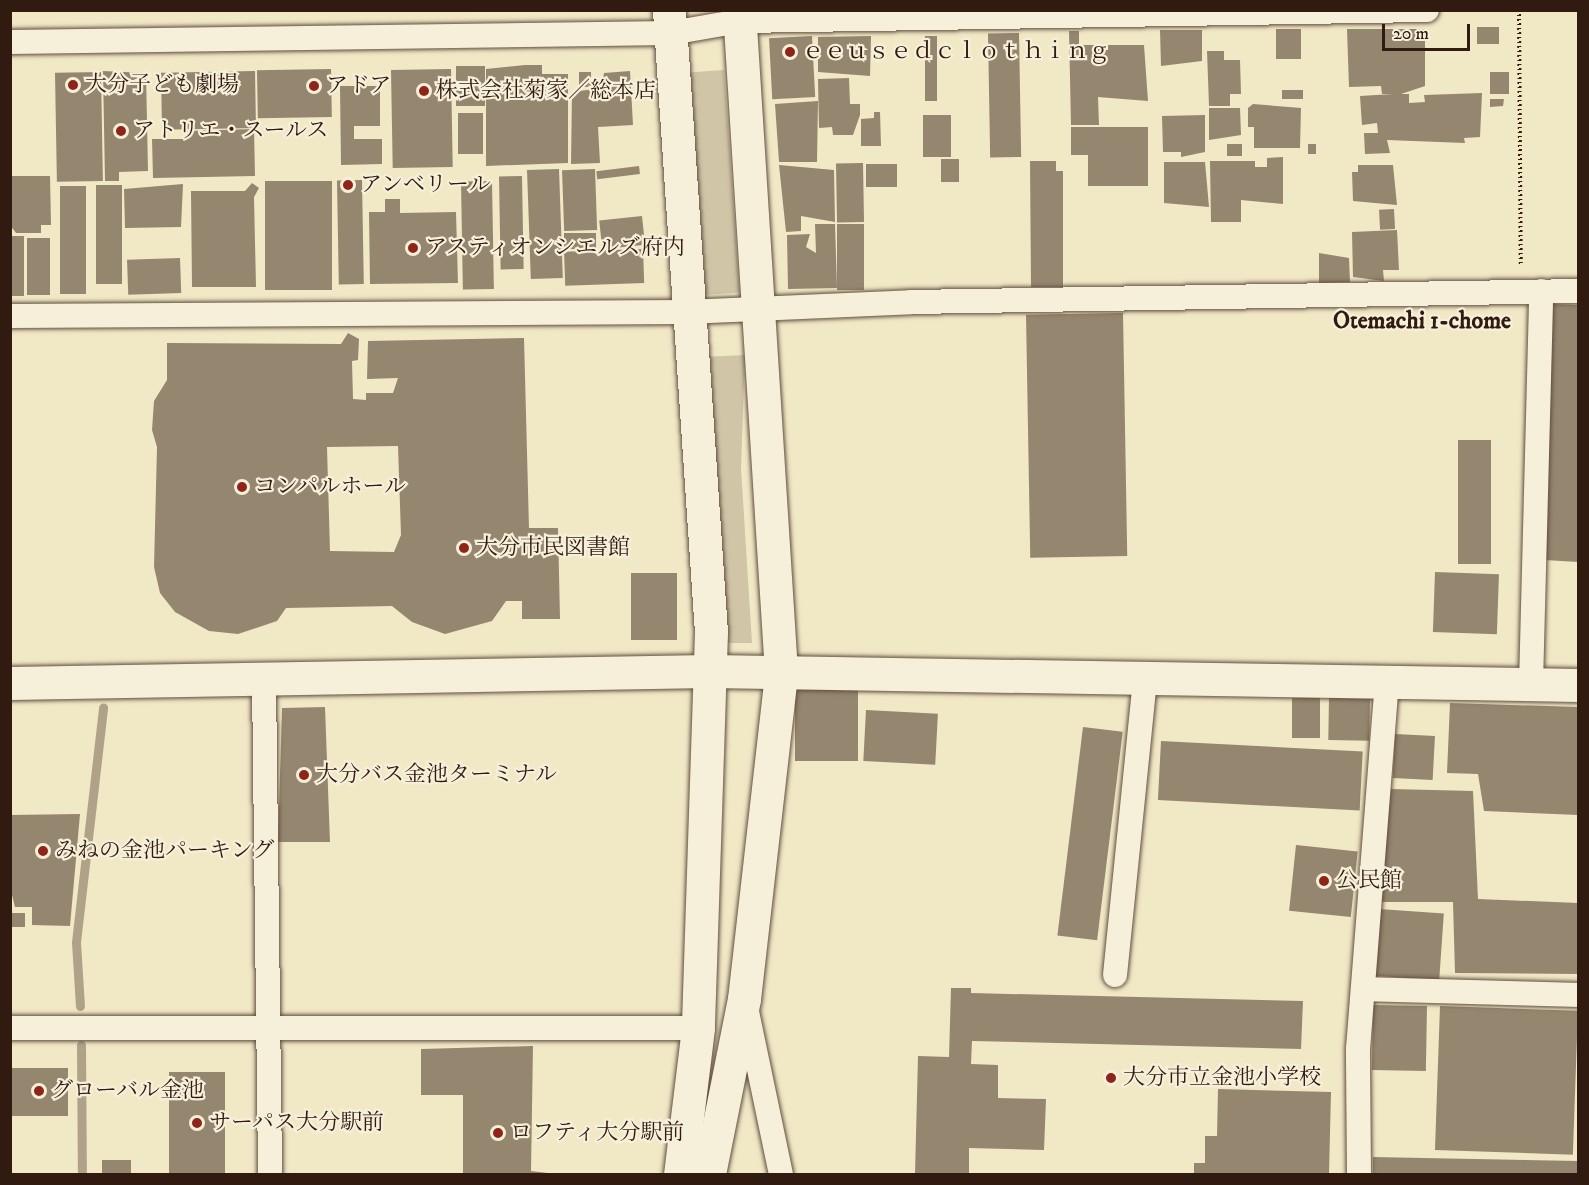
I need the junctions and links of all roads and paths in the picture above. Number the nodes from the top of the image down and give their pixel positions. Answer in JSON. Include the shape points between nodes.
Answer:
{"nodes":[{"id":1,"x":1427,"y":10,"type":"edge"},
{"id":2,"x":1519,"y":10,"type":"edge"},
{"id":3,"x":1034,"y":14,"type":"edge"},
{"id":4,"x":740,"y":16,"type":"edge"},
{"id":5,"x":670,"y":22,"type":"edge"},
{"id":6,"x":10,"y":42,"type":"edge"},
{"id":7,"x":1531,"y":291,"type":"junction"},
{"id":8,"x":1578,"y":291,"type":"edge"},
{"id":9,"x":760,"y":309,"type":"junction"},
{"id":10,"x":686,"y":312,"type":"junction"},
{"id":11,"x":10,"y":316,"type":"edge"},
{"id":12,"x":710,"y":671,"type":"junction"},
{"id":13,"x":781,"y":672,"type":"junction"},
{"id":14,"x":1145,"y":679,"type":"junction"},
{"id":15,"x":264,"y":680,"type":"junction"},
{"id":16,"x":1387,"y":681,"type":"junction"},
{"id":17,"x":10,"y":683,"type":"edge"},
{"id":18,"x":1531,"y":684,"type":"junction"},
{"id":19,"x":1578,"y":685,"type":"edge"},
{"id":20,"x":1115,"y":975,"type":"dead end"},
{"id":21,"x":1363,"y":989,"type":"junction"},
{"id":22,"x":1578,"y":995,"type":"edge"},
{"id":23,"x":744,"y":999,"type":"junction"},
{"id":24,"x":267,"y":1025,"type":"junction"},
{"id":25,"x":698,"y":1028,"type":"junction"},
{"id":26,"x":10,"y":1029,"type":"edge"},
{"id":27,"x":270,"y":1174,"type":"edge"},
{"id":28,"x":680,"y":1174,"type":"edge"},
{"id":29,"x":710,"y":1174,"type":"edge"},
{"id":30,"x":781,"y":1174,"type":"edge"},
{"id":31,"x":1359,"y":1174,"type":"edge"}],
"edges":[{"from":1,"to":3,"type":"street"},
{"from":2,"to":7,"type":"path"},
{"from":3,"to":4,"type":"street"},
{"from":4,"to":5,"type":"street"},
{"from":4,"to":9,"type":"street"},
{"from":5,"to":6,"type":"street"},
{"from":5,"to":10,"type":"street"},
{"from":7,"to":8,"type":"street"},
{"from":7,"to":9,"type":"street"},
{"from":7,"to":18,"type":"street"},
{"from":9,"to":10,"type":"street"},
{"from":9,"to":13,"type":"street"},
{"from":10,"to":11,"type":"street"},
{"from":10,"to":12,"type":"street"},
{"from":12,"to":13,"type":"street"},
{"from":12,"to":15,"type":"street"},
{"from":12,"to":25,"type":"street"},
{"from":13,"to":14,"type":"street"},
{"from":13,"to":23,"type":"street"},
{"from":14,"to":16,"type":"street"},
{"from":14,"to":20,"type":"street"},
{"from":15,"to":17,"type":"street"},
{"from":15,"to":24,"type":"street"},
{"from":16,"to":18,"type":"street"},
{"from":16,"to":21,"type":"street"},
{"from":18,"to":19,"type":"street"},
{"from":21,"to":22,"type":"street"},
{"from":21,"to":31,"type":"street"},
{"from":23,"to":29,"type":"street"},
{"from":23,"to":30,"type":"street"},
{"from":24,"to":25,"type":"street"},
{"from":24,"to":26,"type":"street"},
{"from":24,"to":27,"type":"street"},
{"from":25,"to":28,"type":"street"}]}
